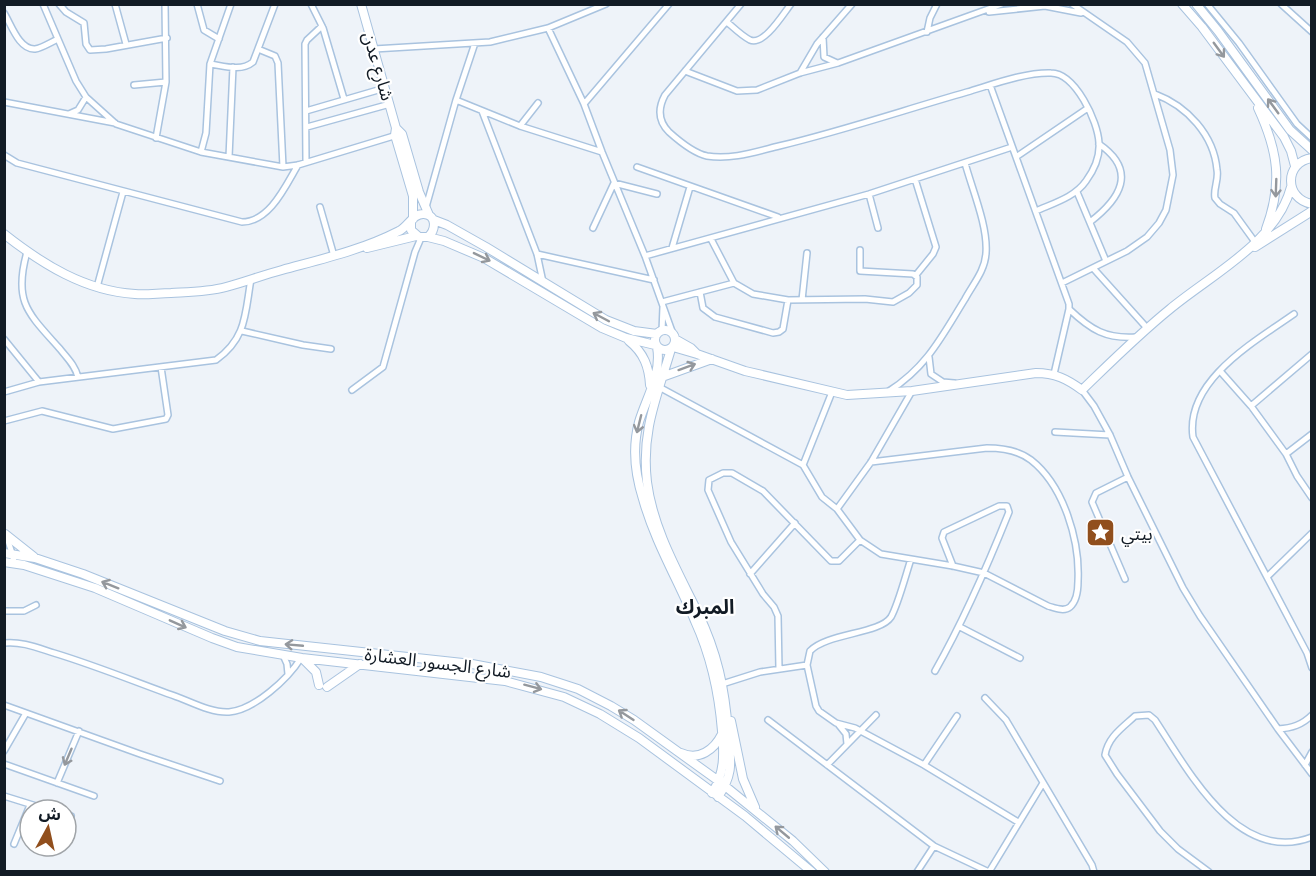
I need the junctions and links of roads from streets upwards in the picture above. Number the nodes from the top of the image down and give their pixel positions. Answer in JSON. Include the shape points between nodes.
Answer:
{"nodes":[{"id":1,"x":43,"y":4,"type":"edge"},
{"id":2,"x":59,"y":4,"type":"edge"},
{"id":3,"x":115,"y":4,"type":"edge"},
{"id":4,"x":165,"y":4,"type":"edge"},
{"id":5,"x":197,"y":4,"type":"edge"},
{"id":6,"x":231,"y":4,"type":"edge"},
{"id":7,"x":275,"y":4,"type":"edge"},
{"id":8,"x":311,"y":4,"type":"edge"},
{"id":9,"x":361,"y":4,"type":"edge"},
{"id":10,"x":606,"y":4,"type":"edge"},
{"id":11,"x":669,"y":4,"type":"edge"},
{"id":12,"x":741,"y":4,"type":"edge"},
{"id":13,"x":791,"y":4,"type":"edge"},
{"id":14,"x":852,"y":4,"type":"edge"},
{"id":15,"x":937,"y":4,"type":"edge"},
{"id":16,"x":1002,"y":4,"type":"edge"},
{"id":17,"x":1072,"y":4,"type":"edge"},
{"id":18,"x":1182,"y":4,"type":"edge"},
{"id":19,"x":1196,"y":4,"type":"edge"},
{"id":20,"x":1207,"y":4,"type":"edge"},
{"id":21,"x":1281,"y":4,"type":"edge"},
{"id":22,"x":4,"y":13,"type":"edge"},
{"id":23,"x":979,"y":14,"type":"junction"},
{"id":24,"x":1087,"y":15,"type":"junction"},
{"id":25,"x":727,"y":22,"type":"junction"},
{"id":26,"x":322,"y":26,"type":"junction"},
{"id":27,"x":548,"y":28,"type":"junction"},
{"id":28,"x":927,"y":32,"type":"junction"},
{"id":29,"x":1311,"y":32,"type":"edge"},
{"id":30,"x":823,"y":37,"type":"junction"},
{"id":31,"x":167,"y":38,"type":"junction"},
{"id":32,"x":58,"y":39,"type":"junction"},
{"id":33,"x":219,"y":39,"type":"junction"},
{"id":34,"x":476,"y":43,"type":"junction"},
{"id":35,"x":126,"y":44,"type":"junction"},
{"id":36,"x":374,"y":49,"type":"junction"},
{"id":37,"x":258,"y":50,"type":"junction"},
{"id":38,"x":838,"y":63,"type":"junction"},
{"id":39,"x":210,"y":64,"type":"junction"},
{"id":40,"x":233,"y":67,"type":"junction"},
{"id":41,"x":685,"y":71,"type":"junction"},
{"id":42,"x":800,"y":73,"type":"junction"},
{"id":43,"x":166,"y":82,"type":"junction"},
{"id":44,"x":134,"y":85,"type":"dead end"},
{"id":45,"x":990,"y":85,"type":"junction"},
{"id":46,"x":385,"y":88,"type":"junction"},
{"id":47,"x":1251,"y":93,"type":"junction"},
{"id":48,"x":1155,"y":94,"type":"junction"},
{"id":49,"x":87,"y":97,"type":"junction"},
{"id":50,"x":344,"y":99,"type":"junction"},
{"id":51,"x":456,"y":100,"type":"junction"},
{"id":52,"x":4,"y":102,"type":"edge"},
{"id":53,"x":538,"y":103,"type":"dead end"},
{"id":54,"x":390,"y":104,"type":"junction"},
{"id":55,"x":584,"y":104,"type":"junction"},
{"id":56,"x":1088,"y":108,"type":"junction"},
{"id":57,"x":306,"y":111,"type":"junction"},
{"id":58,"x":482,"y":111,"type":"junction"},
{"id":59,"x":68,"y":114,"type":"junction"},
{"id":60,"x":1289,"y":121,"type":"junction"},
{"id":61,"x":116,"y":124,"type":"junction"},
{"id":62,"x":520,"y":126,"type":"junction"},
{"id":63,"x":307,"y":128,"type":"junction"},
{"id":64,"x":398,"y":132,"type":"junction"},
{"id":65,"x":156,"y":138,"type":"junction"},
{"id":66,"x":1311,"y":138,"type":"edge"},
{"id":67,"x":1099,"y":144,"type":"junction"},
{"id":68,"x":1012,"y":147,"type":"junction"},
{"id":69,"x":1311,"y":150,"type":"edge"},
{"id":70,"x":201,"y":152,"type":"junction"},
{"id":71,"x":602,"y":152,"type":"junction"},
{"id":72,"x":4,"y":155,"type":"edge"},
{"id":73,"x":229,"y":157,"type":"junction"},
{"id":74,"x":1017,"y":157,"type":"junction"},
{"id":75,"x":1311,"y":158,"type":"edge"},
{"id":76,"x":306,"y":161,"type":"junction"},
{"id":77,"x":965,"y":163,"type":"junction"},
{"id":78,"x":298,"y":165,"type":"junction"},
{"id":79,"x":637,"y":166,"type":"dead end"},
{"id":80,"x":1295,"y":166,"type":"junction"},
{"id":81,"x":283,"y":167,"type":"junction"},
{"id":82,"x":915,"y":179,"type":"junction"},
{"id":83,"x":614,"y":183,"type":"junction"},
{"id":84,"x":690,"y":187,"type":"junction"},
{"id":85,"x":1291,"y":188,"type":"junction"},
{"id":86,"x":123,"y":192,"type":"junction"},
{"id":87,"x":1077,"y":192,"type":"junction"},
{"id":88,"x":657,"y":194,"type":"dead end"},
{"id":89,"x":869,"y":194,"type":"junction"},
{"id":90,"x":1311,"y":204,"type":"edge"},
{"id":91,"x":320,"y":207,"type":"dead end"},
{"id":92,"x":1036,"y":211,"type":"junction"},
{"id":93,"x":1311,"y":211,"type":"edge"},
{"id":94,"x":429,"y":215,"type":"junction"},
{"id":95,"x":779,"y":218,"type":"junction"},
{"id":96,"x":412,"y":220,"type":"junction"},
{"id":97,"x":1090,"y":222,"type":"junction"},
{"id":98,"x":593,"y":228,"type":"dead end"},
{"id":99,"x":878,"y":228,"type":"dead end"},
{"id":100,"x":1265,"y":233,"type":"junction"},
{"id":101,"x":4,"y":234,"type":"edge"},
{"id":102,"x":422,"y":237,"type":"junction"},
{"id":103,"x":711,"y":239,"type":"junction"},
{"id":104,"x":1254,"y":243,"type":"junction"},
{"id":105,"x":672,"y":248,"type":"junction"},
{"id":106,"x":357,"y":249,"type":"junction"},
{"id":107,"x":861,"y":250,"type":"dead end"},
{"id":108,"x":1246,"y":251,"type":"junction"},
{"id":109,"x":27,"y":252,"type":"junction"},
{"id":110,"x":807,"y":253,"type":"dead end"},
{"id":111,"x":537,"y":254,"type":"junction"},
{"id":112,"x":334,"y":256,"type":"junction"},
{"id":113,"x":645,"y":256,"type":"junction"},
{"id":114,"x":1106,"y":261,"type":"junction"},
{"id":115,"x":1093,"y":268,"type":"junction"},
{"id":116,"x":916,"y":275,"type":"junction"},
{"id":117,"x":251,"y":279,"type":"junction"},
{"id":118,"x":654,"y":279,"type":"junction"},
{"id":119,"x":543,"y":282,"type":"junction"},
{"id":120,"x":734,"y":283,"type":"junction"},
{"id":121,"x":1062,"y":283,"type":"junction"},
{"id":122,"x":97,"y":287,"type":"junction"},
{"id":123,"x":700,"y":292,"type":"junction"},
{"id":124,"x":788,"y":300,"type":"junction"},
{"id":125,"x":802,"y":300,"type":"junction"},
{"id":126,"x":663,"y":304,"type":"junction"},
{"id":127,"x":1069,"y":309,"type":"junction"},
{"id":128,"x":1294,"y":314,"type":"dead end"},
{"id":129,"x":1147,"y":328,"type":"junction"},
{"id":130,"x":242,"y":331,"type":"junction"},
{"id":131,"x":659,"y":332,"type":"junction"},
{"id":132,"x":1138,"y":337,"type":"junction"},
{"id":133,"x":626,"y":338,"type":"junction"},
{"id":134,"x":4,"y":339,"type":"edge"},
{"id":135,"x":673,"y":342,"type":"junction"},
{"id":136,"x":656,"y":346,"type":"junction"},
{"id":137,"x":331,"y":349,"type":"dead end"},
{"id":138,"x":1311,"y":354,"type":"edge"},
{"id":139,"x":929,"y":357,"type":"junction"},
{"id":140,"x":712,"y":359,"type":"junction"},
{"id":141,"x":161,"y":367,"type":"junction"},
{"id":142,"x":1220,"y":370,"type":"junction"},
{"id":143,"x":1054,"y":374,"type":"junction"},
{"id":144,"x":78,"y":376,"type":"junction"},
{"id":145,"x":662,"y":377,"type":"junction"},
{"id":146,"x":39,"y":382,"type":"junction"},
{"id":147,"x":962,"y":384,"type":"junction"},
{"id":148,"x":659,"y":387,"type":"junction"},
{"id":149,"x":352,"y":390,"type":"dead end"},
{"id":150,"x":650,"y":390,"type":"junction"},
{"id":151,"x":1082,"y":390,"type":"junction"},
{"id":152,"x":912,"y":391,"type":"junction"},
{"id":153,"x":4,"y":392,"type":"edge"},
{"id":154,"x":832,"y":393,"type":"junction"},
{"id":155,"x":886,"y":393,"type":"junction"},
{"id":156,"x":1251,"y":406,"type":"junction"},
{"id":157,"x":4,"y":421,"type":"edge"},
{"id":158,"x":1055,"y":432,"type":"dead end"},
{"id":159,"x":1311,"y":434,"type":"edge"},
{"id":160,"x":1110,"y":435,"type":"junction"},
{"id":161,"x":1286,"y":454,"type":"junction"},
{"id":162,"x":871,"y":462,"type":"junction"},
{"id":163,"x":803,"y":465,"type":"junction"},
{"id":164,"x":1128,"y":477,"type":"junction"},
{"id":165,"x":1311,"y":498,"type":"edge"},
{"id":166,"x":837,"y":509,"type":"junction"},
{"id":167,"x":795,"y":523,"type":"junction"},
{"id":168,"x":1311,"y":533,"type":"edge"},
{"id":169,"x":5,"y":534,"type":"edge"},
{"id":170,"x":860,"y":540,"type":"junction"},
{"id":171,"x":7,"y":554,"type":"edge"},
{"id":172,"x":35,"y":558,"type":"junction"},
{"id":173,"x":911,"y":559,"type":"junction"},
{"id":174,"x":8,"y":562,"type":"edge"},
{"id":175,"x":952,"y":566,"type":"junction"},
{"id":176,"x":984,"y":573,"type":"junction"},
{"id":177,"x":750,"y":574,"type":"junction"},
{"id":178,"x":1267,"y":577,"type":"junction"},
{"id":179,"x":1125,"y":579,"type":"dead end"},
{"id":180,"x":36,"y":605,"type":"dead end"},
{"id":181,"x":4,"y":611,"type":"edge"},
{"id":182,"x":960,"y":627,"type":"junction"},
{"id":183,"x":4,"y":643,"type":"edge"},
{"id":184,"x":329,"y":649,"type":"junction"},
{"id":185,"x":340,"y":650,"type":"junction"},
{"id":186,"x":283,"y":655,"type":"junction"},
{"id":187,"x":302,"y":658,"type":"junction"},
{"id":188,"x":1020,"y":658,"type":"dead end"},
{"id":189,"x":326,"y":660,"type":"junction"},
{"id":190,"x":336,"y":662,"type":"junction"},
{"id":191,"x":360,"y":664,"type":"junction"},
{"id":192,"x":807,"y":665,"type":"junction"},
{"id":193,"x":1311,"y":668,"type":"edge"},
{"id":194,"x":778,"y":669,"type":"junction"},
{"id":195,"x":935,"y":671,"type":"dead end"},
{"id":196,"x":288,"y":674,"type":"junction"},
{"id":197,"x":720,"y":685,"type":"junction"},
{"id":198,"x":985,"y":698,"type":"dead end"},
{"id":199,"x":4,"y":705,"type":"edge"},
{"id":200,"x":726,"y":709,"type":"junction"},
{"id":201,"x":26,"y":713,"type":"junction"},
{"id":202,"x":876,"y":715,"type":"dead end"},
{"id":203,"x":1311,"y":715,"type":"edge"},
{"id":204,"x":957,"y":716,"type":"dead end"},
{"id":205,"x":768,"y":720,"type":"dead end"},
{"id":206,"x":836,"y":723,"type":"junction"},
{"id":207,"x":1278,"y":729,"type":"junction"},
{"id":208,"x":79,"y":731,"type":"junction"},
{"id":209,"x":861,"y":731,"type":"junction"},
{"id":210,"x":722,"y":733,"type":"junction"},
{"id":211,"x":847,"y":744,"type":"junction"},
{"id":212,"x":675,"y":750,"type":"junction"},
{"id":213,"x":4,"y":751,"type":"edge"},
{"id":214,"x":1311,"y":755,"type":"edge"},
{"id":215,"x":4,"y":764,"type":"edge"},
{"id":216,"x":827,"y":765,"type":"junction"},
{"id":217,"x":924,"y":765,"type":"junction"},
{"id":218,"x":1305,"y":765,"type":"junction"},
{"id":219,"x":1311,"y":774,"type":"edge"},
{"id":220,"x":220,"y":781,"type":"dead end"},
{"id":221,"x":57,"y":783,"type":"junction"},
{"id":222,"x":1043,"y":783,"type":"junction"},
{"id":223,"x":722,"y":784,"type":"junction"},
{"id":224,"x":715,"y":795,"type":"junction"},
{"id":225,"x":94,"y":796,"type":"dead end"},
{"id":226,"x":757,"y":812,"type":"junction"},
{"id":227,"x":1018,"y":822,"type":"junction"},
{"id":228,"x":18,"y":834,"type":"edge"},
{"id":229,"x":1311,"y":837,"type":"edge"},
{"id":230,"x":14,"y":844,"type":"dead end"},
{"id":231,"x":934,"y":846,"type":"junction"},
{"id":232,"x":812,"y":872,"type":"edge"},
{"id":233,"x":825,"y":872,"type":"edge"},
{"id":234,"x":917,"y":872,"type":"edge"},
{"id":235,"x":989,"y":872,"type":"edge"},
{"id":236,"x":1094,"y":872,"type":"edge"},
{"id":237,"x":1209,"y":872,"type":"edge"}],
"edges":[{"from":1,"to":32,"type":"street"},
{"from":2,"to":35,"type":"street","via":[[84,22],[90,50]]},
{"from":3,"to":35,"type":"street"},
{"from":4,"to":31,"type":"street"},
{"from":5,"to":33,"type":"street","via":[[204,30]]},
{"from":6,"to":33,"type":"street"},
{"from":7,"to":37,"type":"street"},
{"from":8,"to":26,"type":"street"},
{"from":9,"to":36,"type":"street","name":"شارع عدن"},
{"from":10,"to":27,"type":"street"},
{"from":11,"to":55,"type":"street"},
{"from":12,"to":25,"type":"street"},
{"from":13,"to":25,"type":"street","via":[[758,41]]},
{"from":14,"to":30,"type":"street"},
{"from":15,"to":28,"type":"street"},
{"from":16,"to":23,"type":"street"},
{"from":17,"to":24,"type":"street"},
{"from":18,"to":47,"type":"street","one_way":true},
{"from":60,"to":19,"type":"street","one_way":true},
{"from":20,"to":60,"type":"street","via":[[1239,43]]},
{"from":21,"to":29,"type":"street"},
{"from":22,"to":32,"type":"street","via":[[28,48],[36,49]]},
{"from":23,"to":24,"type":"street","via":[[1045,6]]},
{"from":23,"to":28,"type":"street"},
{"from":24,"to":48,"type":"street","via":[[1137,52],[1145,63]]},
{"from":25,"to":41,"type":"street"},
{"from":26,"to":50,"type":"street"},
{"from":26,"to":57,"type":"street","via":[[305,44]]},
{"from":27,"to":34,"type":"street"},
{"from":27,"to":55,"type":"street"},
{"from":28,"to":38,"type":"street"},
{"from":30,"to":38,"type":"street","via":[[824,57]]},
{"from":30,"to":42,"type":"street"},
{"from":31,"to":35,"type":"street"},
{"from":31,"to":43,"type":"street"},
{"from":32,"to":49,"type":"street"},
{"from":33,"to":39,"type":"street"},
{"from":34,"to":36,"type":"street"},
{"from":34,"to":51,"type":"street"},
{"from":36,"to":46,"type":"street","name":"شارع عدن"},
{"from":37,"to":40,"type":"street","via":[[248,66]]},
{"from":37,"to":81,"type":"street","via":[[275,56],[278,63]]},
{"from":38,"to":42,"type":"street"},
{"from":39,"to":40,"type":"street"},
{"from":39,"to":70,"type":"street","via":[[206,133]]},
{"from":40,"to":73,"type":"street"},
{"from":41,"to":42,"type":"street","via":[[724,87],[749,92]]},
{"from":41,"to":45,"type":"street","via":[[660,104],[662,122],[666,130],[706,156],[740,156],[823,136]]},
{"from":43,"to":44,"type":"street"},
{"from":43,"to":65,"type":"street"},
{"from":45,"to":56,"type":"street","via":[[1036,74],[1061,74]]},
{"from":45,"to":68,"type":"street"},
{"from":46,"to":50,"type":"street"},
{"from":46,"to":54,"type":"street","name":"شارع عدن"},
{"from":47,"to":80,"type":"street","via":[[1284,137]]},
{"from":47,"to":100,"type":"street","one_way":true,"via":[[1270,134],[1275,157],[1276,196]]},
{"from":48,"to":104,"type":"street","via":[[1181,107],[1203,131],[1217,168],[1215,198],[1234,213]]},
{"from":48,"to":114,"type":"street","via":[[1173,163],[1166,210],[1139,244]]},
{"from":49,"to":59,"type":"street","via":[[78,110]]},
{"from":49,"to":61,"type":"street"},
{"from":50,"to":57,"type":"street"},
{"from":51,"to":58,"type":"street"},
{"from":51,"to":94,"type":"street"},
{"from":52,"to":59,"type":"street"},
{"from":53,"to":62,"type":"street"},
{"from":54,"to":63,"type":"street"},
{"from":54,"to":64,"type":"street","name":"شارع عدن"},
{"from":55,"to":71,"type":"street"},
{"from":56,"to":67,"type":"street"},
{"from":56,"to":74,"type":"street"},
{"from":57,"to":63,"type":"street"},
{"from":58,"to":62,"type":"street"},
{"from":58,"to":111,"type":"street"},
{"from":59,"to":61,"type":"street"},
{"from":60,"to":66,"type":"street"},
{"from":60,"to":69,"type":"street"},
{"from":61,"to":65,"type":"street"},
{"from":62,"to":71,"type":"street"},
{"from":63,"to":76,"type":"street"},
{"from":64,"to":76,"type":"street"},
{"from":64,"to":94,"type":"street","name":"شارع عدن"},
{"from":64,"to":96,"type":"street","name":"شارع عدن","via":[[413,196]]},
{"from":65,"to":70,"type":"street"},
{"from":67,"to":87,"type":"street","via":[[1093,170]]},
{"from":67,"to":97,"type":"street","via":[[1116,159],[1120,184],[1112,202]]},
{"from":68,"to":74,"type":"street"},
{"from":68,"to":77,"type":"street"},
{"from":70,"to":73,"type":"street"},
{"from":71,"to":83,"type":"street"},
{"from":72,"to":86,"type":"street","via":[[17,163]]},
{"from":73,"to":81,"type":"street"},
{"from":74,"to":92,"type":"street"},
{"from":75,"to":80,"type":"street"},
{"from":76,"to":78,"type":"street"},
{"from":77,"to":82,"type":"street"},
{"from":77,"to":139,"type":"street","via":[[986,255],[978,278]]},
{"from":78,"to":81,"type":"street"},
{"from":78,"to":86,"type":"street","via":[[281,194],[249,222]]},
{"from":79,"to":84,"type":"street"},
{"from":80,"to":85,"type":"street"},
{"from":82,"to":89,"type":"street"},
{"from":82,"to":116,"type":"street","via":[[936,245]]},
{"from":83,"to":88,"type":"street"},
{"from":83,"to":98,"type":"street"},
{"from":83,"to":113,"type":"street"},
{"from":84,"to":95,"type":"street"},
{"from":84,"to":105,"type":"street"},
{"from":85,"to":90,"type":"street","via":[[1300,200]]},
{"from":85,"to":100,"type":"street","via":[[1284,209]]},
{"from":86,"to":122,"type":"street"},
{"from":87,"to":92,"type":"street"},
{"from":87,"to":97,"type":"street"},
{"from":89,"to":95,"type":"street"},
{"from":89,"to":99,"type":"street"},
{"from":91,"to":112,"type":"street"},
{"from":92,"to":121,"type":"street"},
{"from":93,"to":108,"type":"street"},
{"from":94,"to":96,"type":"street","via":[[420,214]]},
{"from":94,"to":102,"type":"street","via":[[434,230]]},
{"from":94,"to":119,"type":"street"},
{"from":95,"to":103,"type":"street"},
{"from":96,"to":102,"type":"street","via":[[411,230]]},
{"from":96,"to":106,"type":"street","via":[[398,232]]},
{"from":97,"to":114,"type":"street"},
{"from":100,"to":104,"type":"street"},
{"from":101,"to":109,"type":"street"},
{"from":102,"to":106,"type":"street"},
{"from":102,"to":133,"type":"street","one_way":true,"via":[[444,241],[484,258]]},
{"from":102,"to":149,"type":"street","via":[[383,367]]},
{"from":103,"to":105,"type":"street"},
{"from":103,"to":120,"type":"street"},
{"from":104,"to":108,"type":"street"},
{"from":105,"to":113,"type":"street"},
{"from":106,"to":112,"type":"street"},
{"from":107,"to":116,"type":"street","via":[[862,272]]},
{"from":108,"to":129,"type":"street"},
{"from":109,"to":122,"type":"street","via":[[48,266]]},
{"from":109,"to":144,"type":"street","via":[[20,277],[24,302]]},
{"from":110,"to":125,"type":"street"},
{"from":111,"to":118,"type":"street"},
{"from":111,"to":119,"type":"street"},
{"from":112,"to":117,"type":"street"},
{"from":113,"to":118,"type":"street"},
{"from":114,"to":115,"type":"street"},
{"from":115,"to":121,"type":"street"},
{"from":115,"to":129,"type":"street"},
{"from":116,"to":125,"type":"street","via":[[917,285],[893,302]]},
{"from":117,"to":122,"type":"street","via":[[199,292],[135,294]]},
{"from":117,"to":130,"type":"street"},
{"from":118,"to":126,"type":"street"},
{"from":131,"to":119,"type":"street","one_way":true,"via":[[621,327]]},
{"from":120,"to":123,"type":"street"},
{"from":120,"to":124,"type":"street","via":[[753,294]]},
{"from":121,"to":127,"type":"street"},
{"from":123,"to":124,"type":"street","via":[[703,308],[715,317],[773,333],[783,329]]},
{"from":123,"to":126,"type":"street"},
{"from":124,"to":125,"type":"street"},
{"from":126,"to":131,"type":"street"},
{"from":126,"to":135,"type":"street"},
{"from":127,"to":132,"type":"street","via":[[1102,334]]},
{"from":127,"to":143,"type":"street"},
{"from":128,"to":142,"type":"street"},
{"from":129,"to":132,"type":"street"},
{"from":130,"to":137,"type":"street"},
{"from":130,"to":141,"type":"street","via":[[230,350],[216,360]]},
{"from":131,"to":135,"type":"street","via":[[668,330]]},
{"from":131,"to":136,"type":"street","via":[[654,339]]},
{"from":132,"to":151,"type":"street"},
{"from":133,"to":136,"type":"street"},
{"from":133,"to":150,"type":"street","via":[[645,358]]},
{"from":134,"to":146,"type":"street"},
{"from":135,"to":136,"type":"street","via":[[662,350]]},
{"from":135,"to":140,"type":"street"},
{"from":135,"to":145,"type":"street"},
{"from":136,"to":150,"type":"street","via":[[656,371]]},
{"from":138,"to":156,"type":"street"},
{"from":139,"to":147,"type":"street","via":[[935,378]]},
{"from":139,"to":155,"type":"street","via":[[909,379]]},
{"from":145,"to":140,"type":"street","one_way":true},
{"from":140,"to":154,"type":"street"},
{"from":141,"to":144,"type":"street"},
{"from":141,"to":157,"type":"street","via":[[166,419],[113,429],[42,411]]},
{"from":142,"to":156,"type":"street"},
{"from":142,"to":178,"type":"street","via":[[1196,403],[1193,437]]},
{"from":143,"to":147,"type":"street"},
{"from":143,"to":151,"type":"street"},
{"from":144,"to":146,"type":"street"},
{"from":145,"to":148,"type":"street"},
{"from":146,"to":153,"type":"street"},
{"from":147,"to":152,"type":"street"},
{"from":148,"to":163,"type":"street"},
{"from":148,"to":197,"type":"street","via":[[647,430],[650,498],[680,577],[704,625]]},
{"from":150,"to":197,"type":"street","one_way":true,"via":[[635,444],[637,475],[648,516]]},
{"from":151,"to":160,"type":"street"},
{"from":152,"to":155,"type":"street"},
{"from":152,"to":162,"type":"street"},
{"from":154,"to":155,"type":"street"},
{"from":154,"to":163,"type":"street"},
{"from":156,"to":161,"type":"street"},
{"from":158,"to":160,"type":"street"},
{"from":159,"to":161,"type":"street"},
{"from":160,"to":164,"type":"street"},
{"from":161,"to":165,"type":"street"},
{"from":162,"to":166,"type":"street"},
{"from":162,"to":176,"type":"street","via":[[987,448],[1014,451],[1032,461],[1048,479],[1069,520],[1078,559],[1076,600],[1067,609],[1058,609]]},
{"from":163,"to":166,"type":"street","via":[[822,497]]},
{"from":164,"to":179,"type":"street","via":[[1096,493],[1092,502]]},
{"from":164,"to":207,"type":"street","via":[[1183,588]]},
{"from":166,"to":170,"type":"street"},
{"from":167,"to":170,"type":"street","via":[[831,561],[839,561]]},
{"from":167,"to":177,"type":"street"},
{"from":167,"to":177,"type":"street","via":[[763,491],[738,476],[723,473],[709,480],[708,490]]},
{"from":168,"to":178,"type":"street"},
{"from":169,"to":171,"type":"street"},
{"from":169,"to":172,"type":"street"},
{"from":170,"to":173,"type":"street","via":[[881,554]]},
{"from":171,"to":172,"type":"street","name":"شارع الجسور العشارة"},
{"from":171,"to":174,"type":"street"},
{"from":184,"to":172,"type":"street","name":"شارع الجسور العشارة","one_way":true,"via":[[243,637]]},
{"from":173,"to":175,"type":"street"},
{"from":173,"to":192,"type":"street","via":[[891,618],[818,645],[810,651]]},
{"from":174,"to":186,"type":"street","name":"شارع الجسور العشارة","one_way":true,"via":[[95,588],[223,643]]},
{"from":175,"to":176,"type":"street"},
{"from":175,"to":176,"type":"street","via":[[942,538],[944,532],[1006,506],[1008,512]]},
{"from":176,"to":182,"type":"street"},
{"from":177,"to":194,"type":"street","via":[[778,616]]},
{"from":178,"to":193,"type":"street"},
{"from":180,"to":181,"type":"street","via":[[24,611]]},
{"from":182,"to":188,"type":"street"},
{"from":182,"to":195,"type":"street"},
{"from":183,"to":196,"type":"street","via":[[67,657],[217,711],[248,706]]},
{"from":184,"to":185,"type":"street","name":"شارع الجسور العشارة"},
{"from":184,"to":189,"type":"street"},
{"from":185,"to":190,"type":"street"},
{"from":212,"to":185,"type":"street","name":"شارع الجسور العشارة","one_way":true,"via":[[611,706],[562,683],[472,664]]},
{"from":186,"to":187,"type":"street","name":"شارع الجسور العشارة"},
{"from":186,"to":196,"type":"street"},
{"from":187,"to":189,"type":"street","name":"شارع الجسور العشارة"},
{"from":187,"to":191,"type":"street","via":[[323,686]]},
{"from":187,"to":196,"type":"street"},
{"from":189,"to":190,"type":"street","name":"شارع الجسور العشارة"},
{"from":190,"to":191,"type":"street","name":"شارع الجسور العشارة"},
{"from":191,"to":224,"type":"street","name":"شارع الجسور العشارة","one_way":true,"via":[[505,681],[564,697],[620,725]]},
{"from":192,"to":194,"type":"street"},
{"from":192,"to":206,"type":"street","via":[[816,706]]},
{"from":194,"to":197,"type":"street"},
{"from":197,"to":200,"type":"street"},
{"from":197,"to":210,"type":"street"},
{"from":198,"to":222,"type":"street","via":[[1006,720]]},
{"from":199,"to":201,"type":"street"},
{"from":200,"to":223,"type":"street","via":[[730,766],[729,777]]},
{"from":200,"to":226,"type":"street","via":[[746,788]]},
{"from":201,"to":208,"type":"street"},
{"from":201,"to":213,"type":"street"},
{"from":202,"to":209,"type":"street"},
{"from":203,"to":207,"type":"street","via":[[1292,728]]},
{"from":204,"to":217,"type":"street"},
{"from":205,"to":216,"type":"street"},
{"from":206,"to":209,"type":"street"},
{"from":206,"to":211,"type":"street","via":[[846,734]]},
{"from":207,"to":218,"type":"street"},
{"from":208,"to":220,"type":"street"},
{"from":208,"to":221,"type":"street","one_way":true},
{"from":209,"to":211,"type":"street"},
{"from":209,"to":217,"type":"street"},
{"from":210,"to":212,"type":"street","via":[[715,746],[702,754],[686,755]]},
{"from":210,"to":223,"type":"street"},
{"from":211,"to":216,"type":"street"},
{"from":212,"to":223,"type":"street","name":"شارع الجسور العشارة"},
{"from":214,"to":218,"type":"street"},
{"from":215,"to":221,"type":"street"},
{"from":216,"to":231,"type":"street"},
{"from":217,"to":227,"type":"street"},
{"from":218,"to":219,"type":"street"},
{"from":221,"to":225,"type":"street"},
{"from":222,"to":227,"type":"street"},
{"from":222,"to":236,"type":"street"},
{"from":223,"to":224,"type":"street"},
{"from":223,"to":226,"type":"street","name":"شارع الجسور العشارة"},
{"from":224,"to":232,"type":"street","name":"شارع الجسور العشارة"},
{"from":233,"to":226,"type":"street","name":"شارع الجسور العشارة","one_way":true},
{"from":227,"to":235,"type":"street"},
{"from":228,"to":230,"type":"street"},
{"from":229,"to":237,"type":"street","via":[[1282,843],[1242,829],[1215,804],[1155,720],[1149,715],[1135,716],[1115,734],[1105,755],[1160,831]]},
{"from":231,"to":234,"type":"street"},
{"from":231,"to":235,"type":"street"}]}
